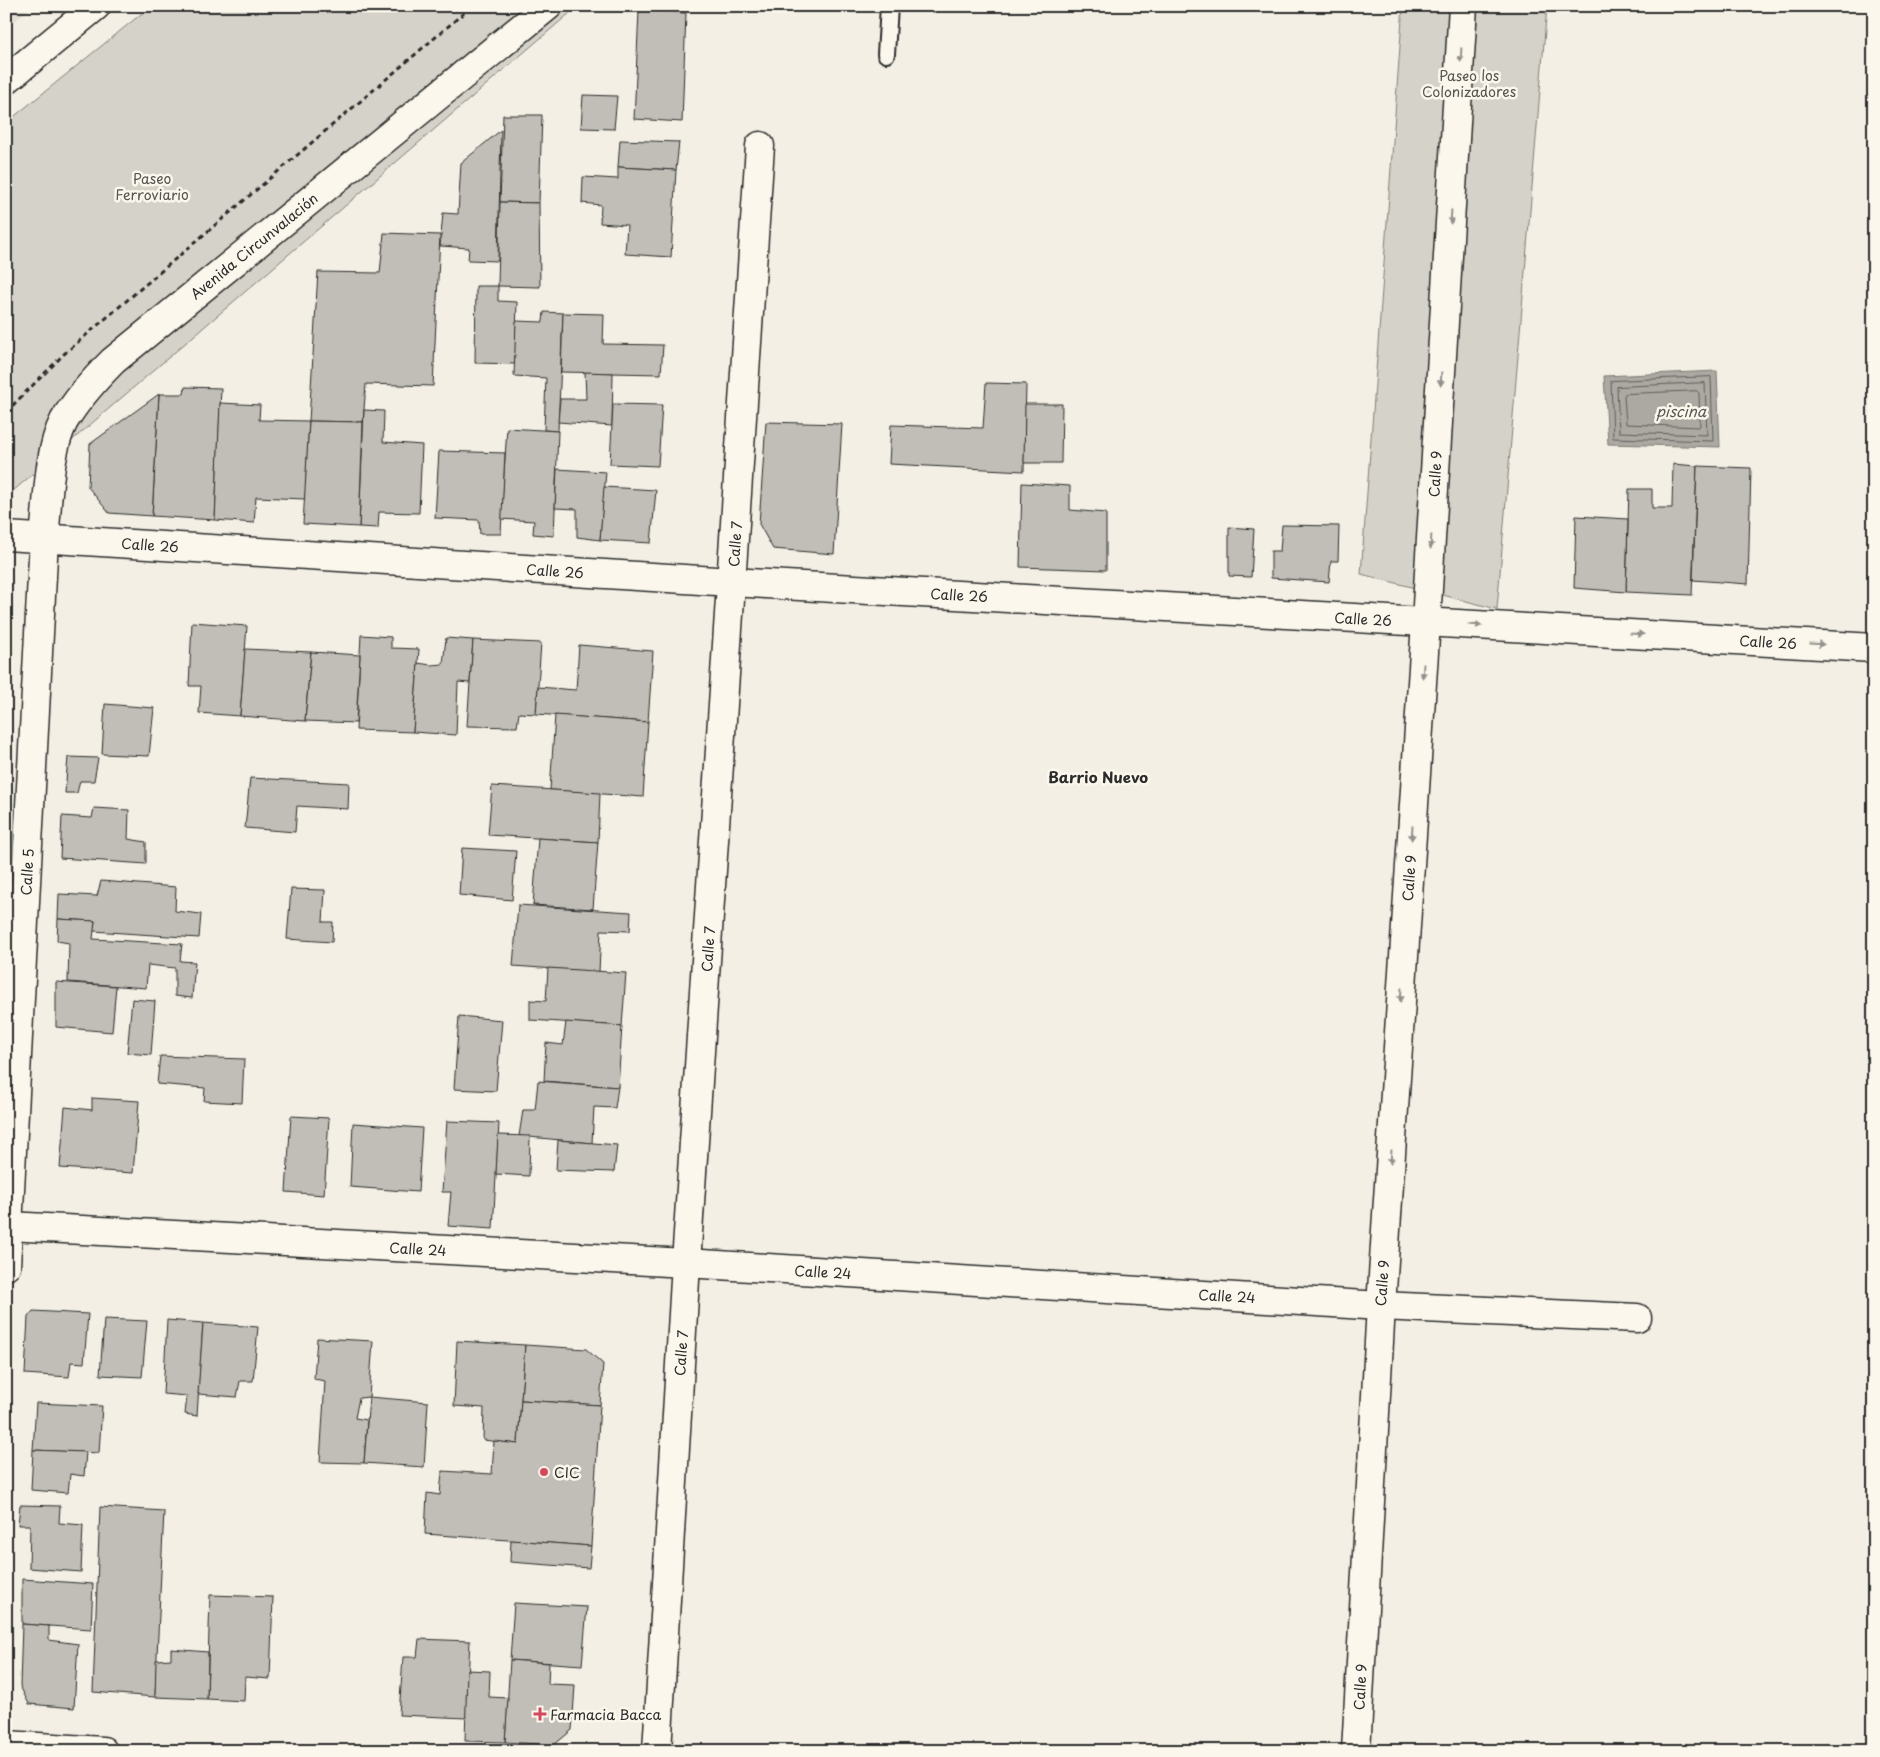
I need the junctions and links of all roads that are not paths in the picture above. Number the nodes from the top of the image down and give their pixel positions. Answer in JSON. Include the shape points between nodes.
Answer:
{"nodes":[{"id":1,"x":96,"y":6,"type":"edge"},
{"id":2,"x":548,"y":6,"type":"edge"},
{"id":3,"x":889,"y":6,"type":"edge"},
{"id":4,"x":1464,"y":6,"type":"edge"},
{"id":5,"x":886,"y":54,"type":"dead end"},
{"id":6,"x":6,"y":80,"type":"edge"},
{"id":7,"x":760,"y":146,"type":"dead end"},
{"id":8,"x":6,"y":536,"type":"edge"},
{"id":9,"x":44,"y":538,"type":"junction"},
{"id":10,"x":732,"y":582,"type":"junction"},
{"id":11,"x":1426,"y":622,"type":"junction"},
{"id":12,"x":1874,"y":648,"type":"edge"},
{"id":13,"x":8,"y":1226,"type":"junction"},
{"id":14,"x":686,"y":1263,"type":"junction"},
{"id":15,"x":6,"y":1266,"type":"edge"},
{"id":16,"x":1381,"y":1306,"type":"junction"},
{"id":17,"x":1637,"y":1318,"type":"dead end"},
{"id":18,"x":6,"y":1745,"type":"edge"},
{"id":19,"x":103,"y":1751,"type":"edge"},
{"id":20,"x":656,"y":1751,"type":"edge"},
{"id":21,"x":1356,"y":1751,"type":"edge"}],
"edges":[{"from":1,"to":6,"type":"street"},
{"from":2,"to":9,"type":"street","name":"Avenida Circunvalación","via":[[113,361],[89,386],[64,422],[54,451]]},
{"from":3,"to":5,"type":"lane"},
{"from":4,"to":11,"type":"street","name":"Calle 9","one_way":true},
{"from":7,"to":10,"type":"street","name":"Calle 7"},
{"from":8,"to":9,"type":"street","name":"Calle 26"},
{"from":9,"to":10,"type":"street","name":"Calle 26"},
{"from":9,"to":13,"type":"street","name":"Calle 5"},
{"from":10,"to":11,"type":"street","name":"Calle 26"},
{"from":10,"to":14,"type":"street","name":"Calle 7"},
{"from":11,"to":12,"type":"street","name":"Calle 26","one_way":true},
{"from":11,"to":16,"type":"street","name":"Calle 9","one_way":true},
{"from":13,"to":14,"type":"street","name":"Calle 24"},
{"from":13,"to":15,"type":"street","name":"Calle 5"},
{"from":14,"to":16,"type":"street","name":"Calle 24"},
{"from":14,"to":20,"type":"street","name":"Calle 7"},
{"from":16,"to":17,"type":"street","name":"Calle 24"},
{"from":16,"to":21,"type":"street","name":"Calle 9"},
{"from":18,"to":19,"type":"street"}]}
